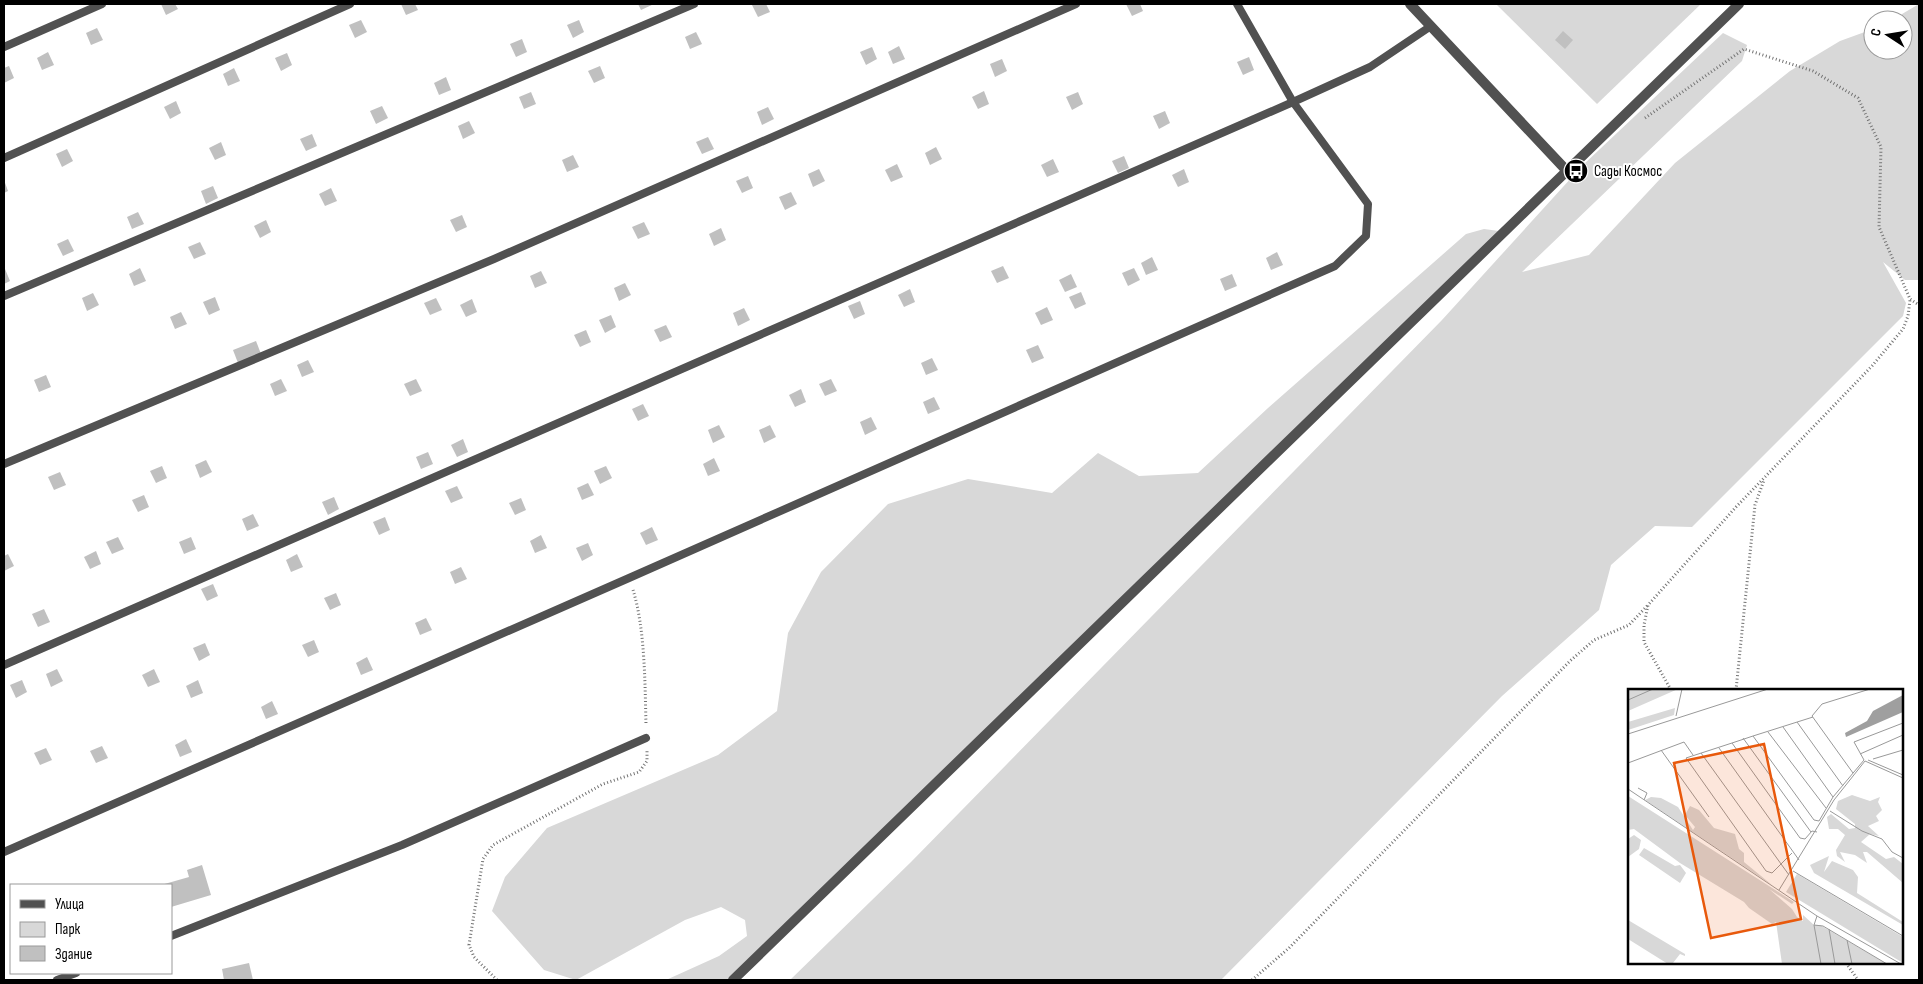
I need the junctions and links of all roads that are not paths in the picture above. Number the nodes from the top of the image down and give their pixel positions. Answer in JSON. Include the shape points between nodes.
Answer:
{"nodes":[{"id":1,"x":102,"y":4,"type":"edge"},
{"id":2,"x":350,"y":4,"type":"edge"},
{"id":3,"x":694,"y":4,"type":"edge"},
{"id":4,"x":1076,"y":4,"type":"edge"},
{"id":5,"x":1237,"y":4,"type":"edge"},
{"id":6,"x":1410,"y":4,"type":"edge"},
{"id":7,"x":1739,"y":4,"type":"edge"},
{"id":8,"x":1431,"y":26,"type":"junction"},
{"id":9,"x":4,"y":47,"type":"edge"},
{"id":10,"x":1293,"y":102,"type":"junction"},
{"id":11,"x":4,"y":158,"type":"edge"},
{"id":12,"x":1567,"y":171,"type":"junction"},
{"id":13,"x":4,"y":296,"type":"edge"},
{"id":14,"x":4,"y":464,"type":"edge"},
{"id":15,"x":4,"y":665,"type":"edge"},
{"id":16,"x":646,"y":738,"type":"dead end"},
{"id":17,"x":4,"y":852,"type":"edge"},
{"id":18,"x":172,"y":936,"type":"edge"},
{"id":19,"x":73,"y":974,"type":"edge"},
{"id":20,"x":57,"y":980,"type":"edge"},
{"id":21,"x":733,"y":980,"type":"edge"}],
"edges":[{"from":1,"to":9,"type":"lane"},
{"from":2,"to":11,"type":"lane"},
{"from":3,"to":13,"type":"lane"},
{"from":4,"to":14,"type":"lane","via":[[485,262]]},
{"from":5,"to":10,"type":"lane"},
{"from":6,"to":8,"type":"street"},
{"from":7,"to":12,"type":"street"},
{"from":8,"to":10,"type":"lane","via":[[1370,67]]},
{"from":8,"to":12,"type":"street"},
{"from":10,"to":15,"type":"lane"},
{"from":10,"to":17,"type":"lane","via":[[1368,204],[1366,236],[1335,266]]},
{"from":12,"to":21,"type":"street"},
{"from":16,"to":18,"type":"lane","via":[[412,842]]},
{"from":19,"to":20,"type":"lane"}]}
